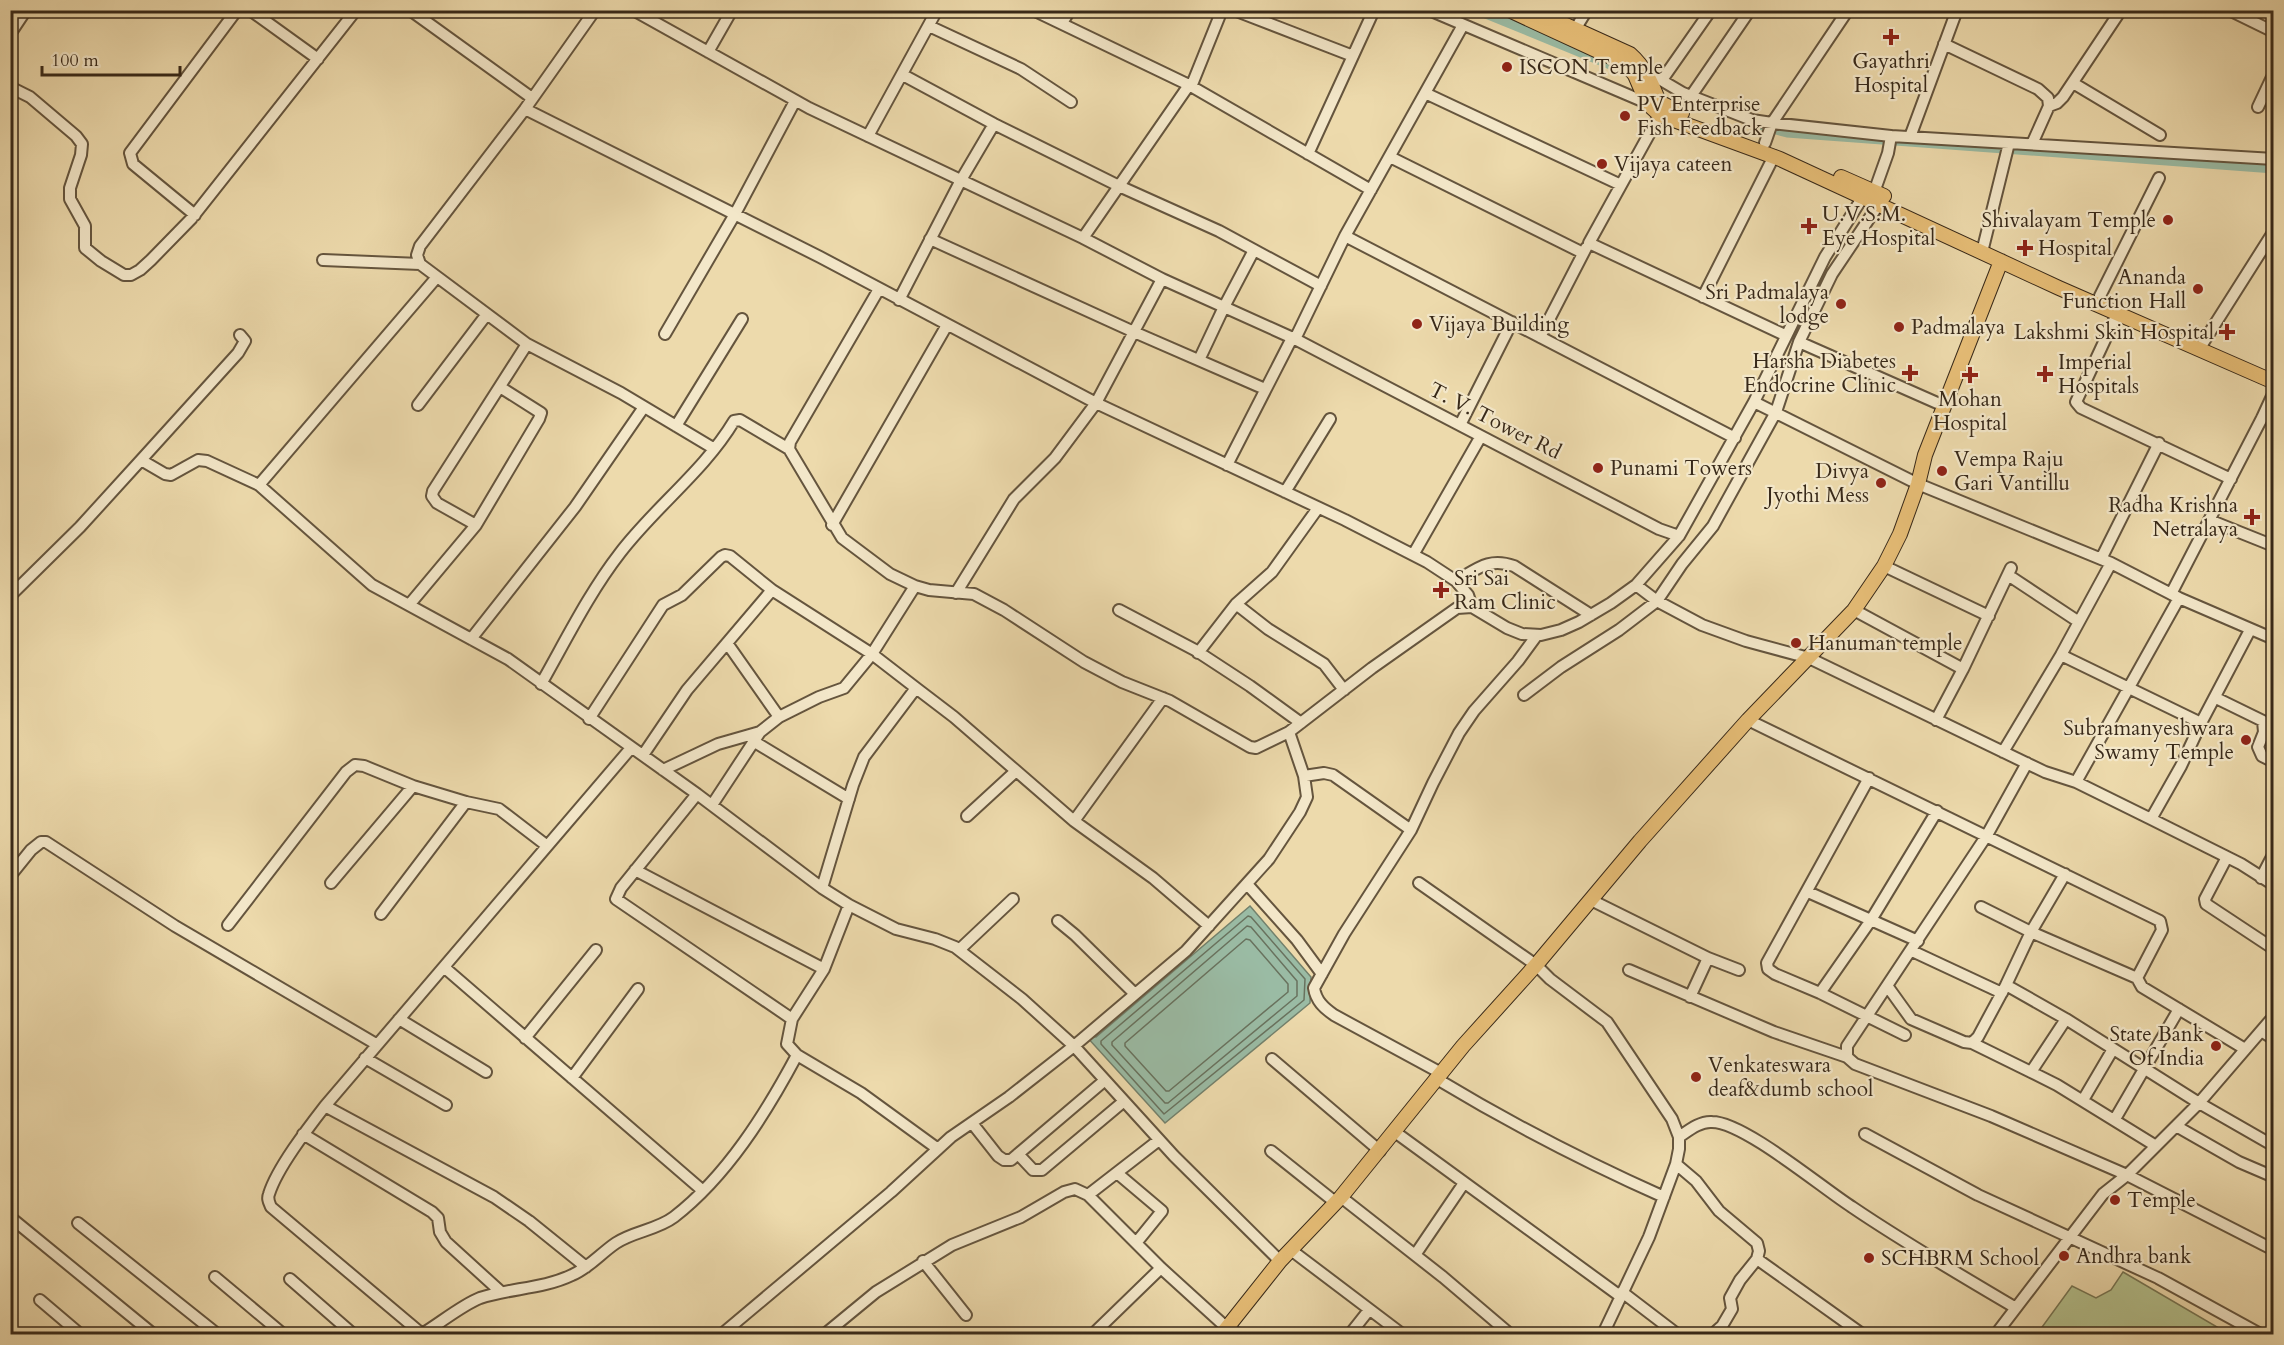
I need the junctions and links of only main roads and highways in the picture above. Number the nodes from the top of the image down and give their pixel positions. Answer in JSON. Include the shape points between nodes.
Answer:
{"nodes":[{"id":1,"x":1509,"y":10,"type":"edge"},
{"id":2,"x":1533,"y":10,"type":"edge"},
{"id":3,"x":1572,"y":34,"type":"junction"},
{"id":4,"x":1642,"y":71,"type":"junction"},
{"id":5,"x":1654,"y":104,"type":"junction"},
{"id":6,"x":1871,"y":196,"type":"junction"},
{"id":7,"x":2003,"y":257,"type":"junction"},
{"id":8,"x":2274,"y":374,"type":"edge"},
{"id":9,"x":2274,"y":382,"type":"edge"},
{"id":10,"x":1229,"y":1332,"type":"edge"}],
"edges":[{"from":1,"to":3,"type":"main road"},
{"from":2,"to":3,"type":"main road"},
{"from":3,"to":4,"type":"main road","via":[[1620,48]]},
{"from":4,"to":5,"type":"main road"},
{"from":4,"to":5,"type":"main road"},
{"from":5,"to":6,"type":"main road"},
{"from":5,"to":6,"type":"main road","via":[[1765,142]]},
{"from":6,"to":7,"type":"main road"},
{"from":7,"to":8,"type":"main road"},
{"from":7,"to":9,"type":"main road","via":[[2117,314]]},
{"from":7,"to":10,"type":"main road","via":[[1925,455],[1900,534],[1854,610],[1748,720],[1640,841],[1463,1046],[1338,1200],[1280,1261]]}]}
